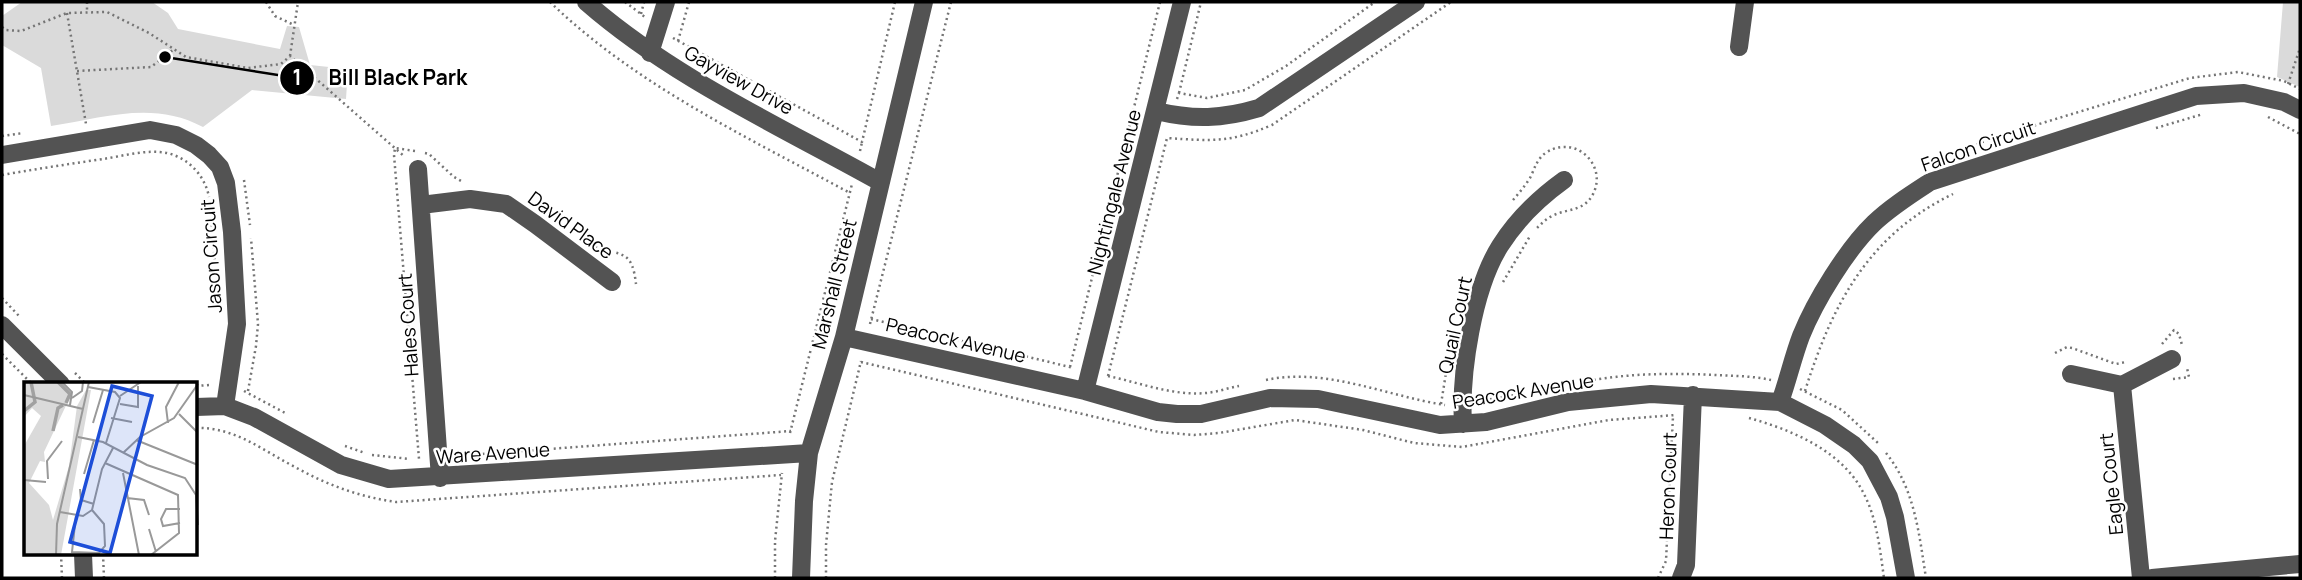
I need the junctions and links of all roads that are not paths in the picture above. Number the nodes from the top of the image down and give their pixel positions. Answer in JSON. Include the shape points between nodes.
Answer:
{"nodes":[{"id":1,"x":586,"y":2,"type":"edge"},
{"id":2,"x":666,"y":2,"type":"edge"},
{"id":3,"x":924,"y":2,"type":"edge"},
{"id":4,"x":1182,"y":2,"type":"edge"},
{"id":5,"x":1416,"y":2,"type":"edge"},
{"id":6,"x":1745,"y":2,"type":"edge"},
{"id":7,"x":1739,"y":47,"type":"dead end"},
{"id":8,"x":649,"y":53,"type":"junction"},
{"id":9,"x":2300,"y":110,"type":"edge"},
{"id":10,"x":1164,"y":113,"type":"junction"},
{"id":11,"x":2,"y":155,"type":"edge"},
{"id":12,"x":418,"y":169,"type":"road end"},
{"id":13,"x":1564,"y":180,"type":"dead end"},
{"id":14,"x":880,"y":182,"type":"junction"},
{"id":15,"x":421,"y":205,"type":"junction"},
{"id":16,"x":612,"y":282,"type":"dead end"},
{"id":17,"x":2,"y":326,"type":"edge"},
{"id":18,"x":844,"y":337,"type":"junction"},
{"id":19,"x":2175,"y":355,"type":"road end"},
{"id":20,"x":2071,"y":374,"type":"dead end"},
{"id":21,"x":59,"y":382,"type":"edge"},
{"id":22,"x":2122,"y":385,"type":"junction"},
{"id":23,"x":1085,"y":391,"type":"junction"},
{"id":24,"x":1692,"y":395,"type":"junction"},
{"id":25,"x":1780,"y":402,"type":"junction"},
{"id":26,"x":225,"y":406,"type":"junction"},
{"id":27,"x":198,"y":407,"type":"edge"},
{"id":28,"x":1463,"y":424,"type":"junction"},
{"id":29,"x":809,"y":453,"type":"junction"},
{"id":30,"x":440,"y":478,"type":"junction"},
{"id":31,"x":83,"y":556,"type":"edge"},
{"id":32,"x":2300,"y":564,"type":"edge"},
{"id":33,"x":84,"y":578,"type":"edge"},
{"id":34,"x":801,"y":578,"type":"edge"},
{"id":35,"x":1682,"y":578,"type":"edge"},
{"id":36,"x":1906,"y":578,"type":"edge"},
{"id":37,"x":2141,"y":578,"type":"edge"},
{"id":38,"x":2152,"y":578,"type":"edge"}],
"edges":[{"from":1,"to":8,"type":"street","name":"Gayview Drive"},
{"from":2,"to":8,"type":"street"},
{"from":3,"to":14,"type":"street","name":"Marshall Street"},
{"from":4,"to":10,"type":"street","name":"Nightingale Avenue"},
{"from":5,"to":10,"type":"street","via":[[1259,108],[1207,119]]},
{"from":6,"to":7,"type":"street"},
{"from":8,"to":14,"type":"street","name":"Gayview Drive"},
{"from":9,"to":25,"type":"street","name":"Falcon Circuit","via":[[2244,93],[2196,96],[1930,182],[1872,225],[1848,255],[1802,334]]},
{"from":10,"to":23,"type":"street","name":"Nightingale Avenue"},
{"from":11,"to":26,"type":"street","name":"Jason Circuit","via":[[87,132],[150,130],[196,145],[220,167],[230,207],[236,311]]},
{"from":12,"to":15,"type":"street","name":"Hales Court"},
{"from":13,"to":28,"type":"street","name":"Quail Court","via":[[1520,219],[1499,247],[1481,290],[1468,346]]},
{"from":14,"to":18,"type":"street","name":"Marshall Street"},
{"from":15,"to":16,"type":"street","name":"David Place","via":[[470,199],[506,204]]},
{"from":15,"to":30,"type":"street","name":"Hales Court"},
{"from":17,"to":21,"type":"street"},
{"from":18,"to":23,"type":"street","name":"Peacock Avenue"},
{"from":18,"to":29,"type":"street","name":"Marshall Street"},
{"from":19,"to":22,"type":"street"},
{"from":20,"to":22,"type":"street"},
{"from":22,"to":37,"type":"street","name":"Eagle Court"},
{"from":23,"to":28,"type":"street","name":"Peacock Avenue","via":[[1177,414],[1201,414],[1270,398],[1318,399],[1421,422]]},
{"from":24,"to":25,"type":"street","name":"Peacock Avenue"},
{"from":24,"to":28,"type":"street","name":"Peacock Avenue","via":[[1567,402]]},
{"from":24,"to":35,"type":"street","name":"Heron Court"},
{"from":25,"to":36,"type":"street","name":"Peacock Avenue","via":[[1825,425],[1870,461],[1889,497]]},
{"from":26,"to":27,"type":"street","name":"Ware Avenue"},
{"from":26,"to":30,"type":"street","name":"Ware Avenue","via":[[364,474],[389,480]]},
{"from":29,"to":30,"type":"street","name":"Ware Avenue"},
{"from":29,"to":34,"type":"street","name":"Marshall Street"},
{"from":31,"to":33,"type":"street"},
{"from":32,"to":38,"type":"street"}]}
